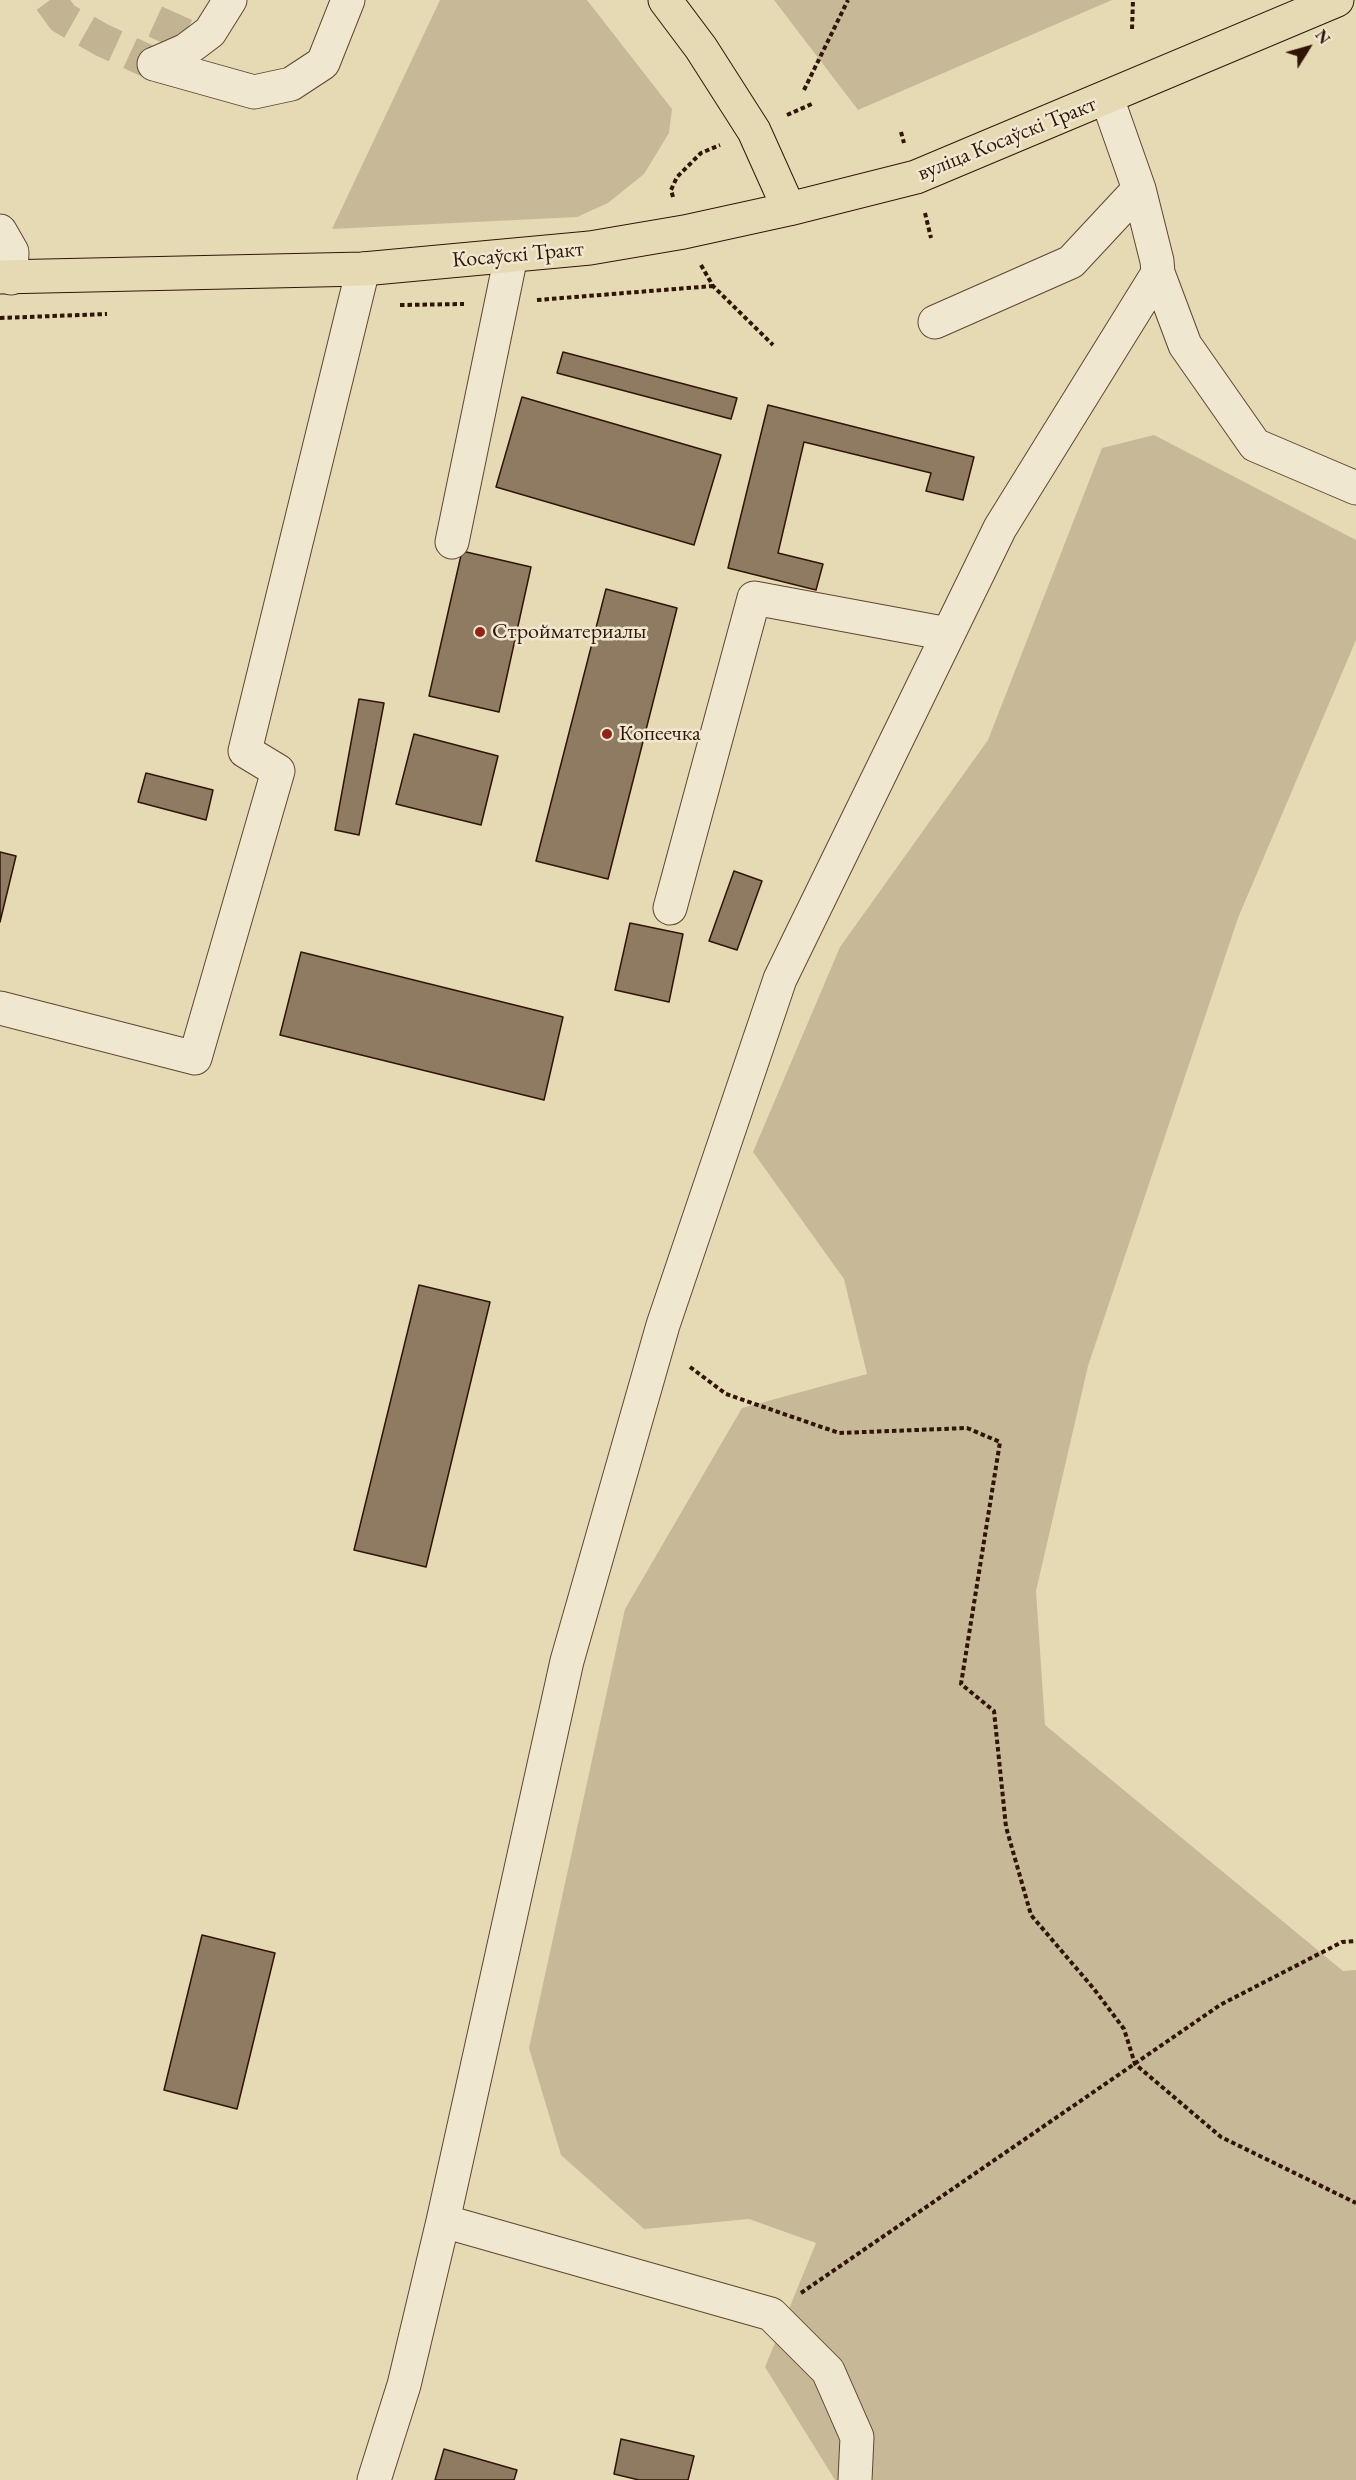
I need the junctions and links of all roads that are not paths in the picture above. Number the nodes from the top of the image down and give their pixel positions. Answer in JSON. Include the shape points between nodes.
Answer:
{"nodes":[{"id":1,"x":230,"y":0,"type":"edge"},
{"id":2,"x":348,"y":0,"type":"edge"},
{"id":3,"x":665,"y":0,"type":"edge"},
{"id":4,"x":1337,"y":0,"type":"edge"},
{"id":5,"x":1107,"y":98,"type":"junction"},
{"id":6,"x":1139,"y":189,"type":"junction"},
{"id":7,"x":789,"y":209,"type":"junction"},
{"id":8,"x":0,"y":231,"type":"edge"},
{"id":9,"x":511,"y":256,"type":"junction"},
{"id":10,"x":363,"y":269,"type":"junction"},
{"id":11,"x":1158,"y":273,"type":"junction"},
{"id":12,"x":5,"y":277,"type":"edge"},
{"id":13,"x":935,"y":322,"type":"dead end"},
{"id":14,"x":1356,"y":488,"type":"edge"},
{"id":15,"x":452,"y":542,"type":"dead end"},
{"id":16,"x":948,"y":634,"type":"junction"},
{"id":17,"x":670,"y":908,"type":"dead end"},
{"id":18,"x":0,"y":1008,"type":"edge"},
{"id":19,"x":442,"y":2221,"type":"junction"},
{"id":20,"x":374,"y":2480,"type":"edge"},
{"id":21,"x":855,"y":2480,"type":"edge"}],
"edges":[{"from":1,"to":2,"type":"lane","via":[[210,32],[186,50],[154,64],[254,92],[291,84],[323,63]]},
{"from":3,"to":7,"type":"main road","via":[[754,130]]},
{"from":4,"to":5,"type":"main road","name":"вуліца Косаўскі Тракт"},
{"from":5,"to":6,"type":"lane"},
{"from":5,"to":7,"type":"main road","name":"вуліца Косаўскі Тракт","via":[[916,177]]},
{"from":6,"to":11,"type":"lane"},
{"from":6,"to":13,"type":"lane","via":[[1071,262]]},
{"from":7,"to":9,"type":"main road","name":"Косаўскі Тракт","via":[[590,248]]},
{"from":8,"to":12,"type":"lane","via":[[12,252]]},
{"from":9,"to":10,"type":"main road","name":"Косаўскі Тракт"},
{"from":9,"to":15,"type":"lane"},
{"from":10,"to":12,"type":"main road","name":"Косаўскі Тракт"},
{"from":10,"to":18,"type":"lane","via":[[245,751],[278,771],[195,1058]]},
{"from":11,"to":14,"type":"lane","via":[[1185,345],[1255,445]]},
{"from":11,"to":16,"type":"lane","via":[[1000,528]]},
{"from":16,"to":17,"type":"lane","via":[[754,598]]},
{"from":16,"to":19,"type":"lane","via":[[780,979],[658,1343],[567,1661]]},
{"from":19,"to":20,"type":"lane","via":[[404,2385]]},
{"from":19,"to":21,"type":"lane","via":[[771,2314],[828,2371],[857,2437]]}]}
